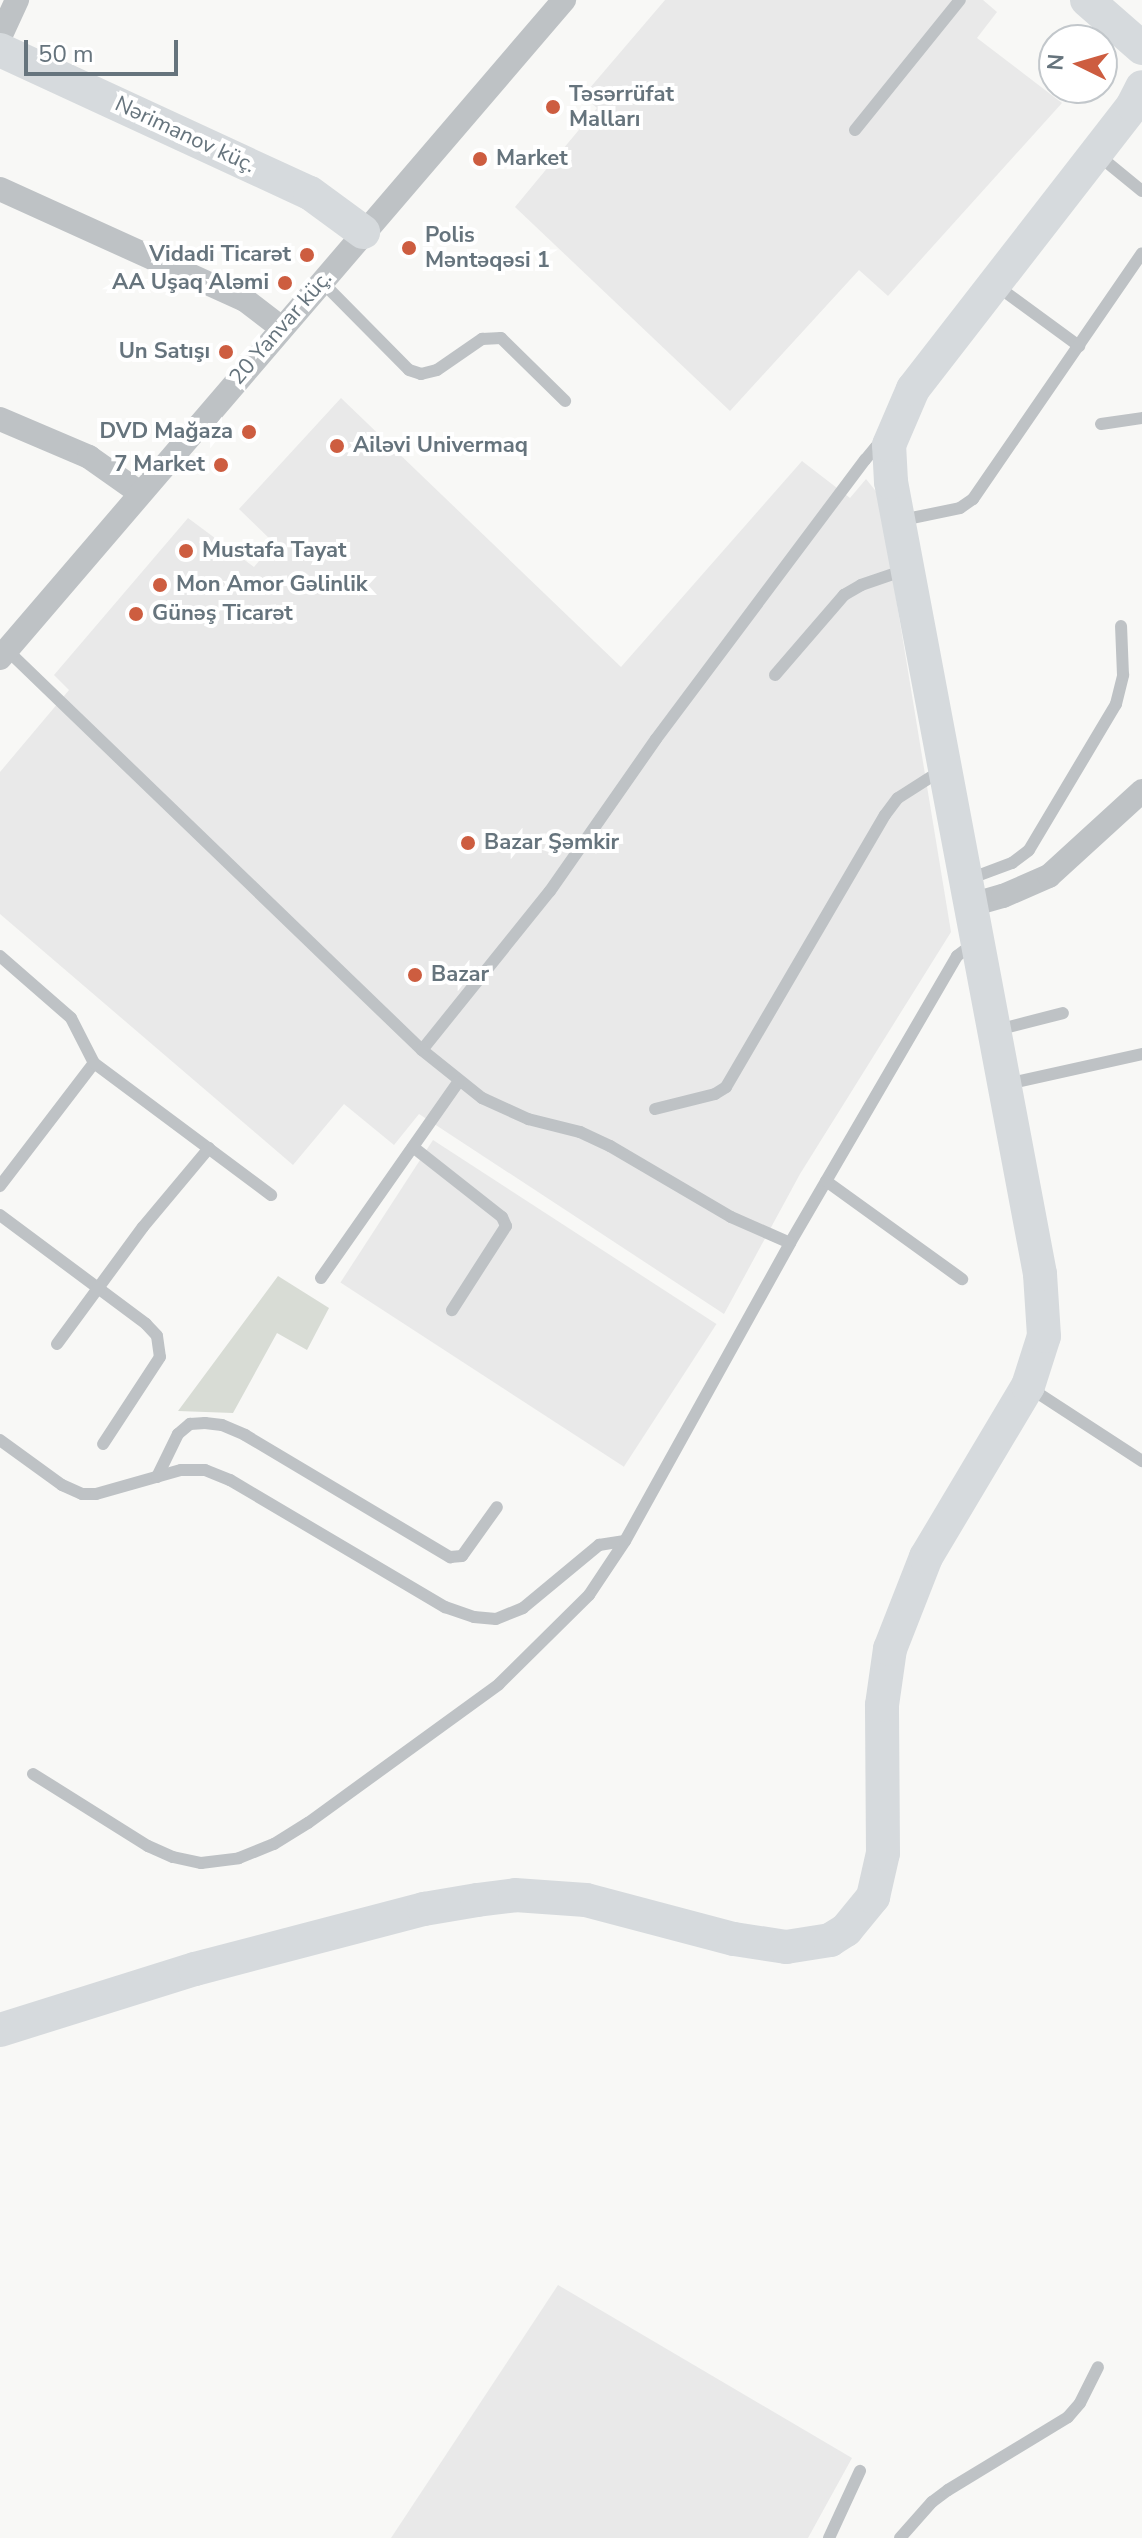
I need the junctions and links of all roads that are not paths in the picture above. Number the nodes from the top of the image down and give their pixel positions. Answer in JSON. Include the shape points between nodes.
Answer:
{"nodes":[{"id":1,"x":17,"y":0,"type":"edge"},
{"id":2,"x":960,"y":0,"type":"edge"},
{"id":3,"x":1087,"y":0,"type":"edge"},
{"id":4,"x":552,"y":4,"type":"edge"},
{"id":5,"x":0,"y":37,"type":"edge"},
{"id":6,"x":1142,"y":48,"type":"edge"},
{"id":7,"x":0,"y":50,"type":"edge"},
{"id":8,"x":1142,"y":87,"type":"edge"},
{"id":9,"x":855,"y":130,"type":"dead end"},
{"id":10,"x":1095,"y":154,"type":"junction"},
{"id":11,"x":0,"y":189,"type":"edge"},
{"id":12,"x":1142,"y":191,"type":"edge"},
{"id":13,"x":363,"y":232,"type":"junction"},
{"id":14,"x":1142,"y":253,"type":"edge"},
{"id":15,"x":321,"y":281,"type":"junction"},
{"id":16,"x":994,"y":284,"type":"junction"},
{"id":17,"x":280,"y":327,"type":"junction"},
{"id":18,"x":1079,"y":346,"type":"junction"},
{"id":19,"x":565,"y":401,"type":"dead end"},
{"id":20,"x":1142,"y":418,"type":"edge"},
{"id":21,"x":0,"y":419,"type":"edge"},
{"id":22,"x":1101,"y":424,"type":"dead end"},
{"id":23,"x":889,"y":445,"type":"junction"},
{"id":24,"x":140,"y":493,"type":"junction"},
{"id":25,"x":899,"y":521,"type":"junction"},
{"id":26,"x":908,"y":569,"type":"junction"},
{"id":27,"x":1121,"y":626,"type":"dead end"},
{"id":28,"x":4,"y":654,"type":"edge"},
{"id":29,"x":775,"y":675,"type":"dead end"},
{"id":30,"x":945,"y":769,"type":"junction"},
{"id":31,"x":1142,"y":791,"type":"edge"},
{"id":32,"x":968,"y":892,"type":"junction"},
{"id":33,"x":969,"y":947,"type":"dead end"},
{"id":34,"x":0,"y":956,"type":"edge"},
{"id":35,"x":1063,"y":1013,"type":"dead end"},
{"id":36,"x":994,"y":1031,"type":"junction"},
{"id":37,"x":422,"y":1050,"type":"junction"},
{"id":38,"x":1142,"y":1054,"type":"edge"},
{"id":39,"x":94,"y":1063,"type":"junction"},
{"id":40,"x":458,"y":1082,"type":"junction"},
{"id":41,"x":1004,"y":1085,"type":"junction"},
{"id":42,"x":655,"y":1109,"type":"dead end"},
{"id":43,"x":413,"y":1147,"type":"junction"},
{"id":44,"x":209,"y":1148,"type":"junction"},
{"id":45,"x":826,"y":1181,"type":"junction"},
{"id":46,"x":0,"y":1186,"type":"edge"},
{"id":47,"x":271,"y":1195,"type":"dead end"},
{"id":48,"x":0,"y":1215,"type":"edge"},
{"id":49,"x":790,"y":1243,"type":"junction"},
{"id":50,"x":321,"y":1278,"type":"dead end"},
{"id":51,"x":962,"y":1279,"type":"dead end"},
{"id":52,"x":98,"y":1289,"type":"junction"},
{"id":53,"x":452,"y":1310,"type":"dead end"},
{"id":54,"x":57,"y":1344,"type":"dead end"},
{"id":55,"x":1028,"y":1386,"type":"junction"},
{"id":56,"x":0,"y":1440,"type":"edge"},
{"id":57,"x":103,"y":1444,"type":"dead end"},
{"id":58,"x":1142,"y":1461,"type":"edge"},
{"id":59,"x":157,"y":1477,"type":"junction"},
{"id":60,"x":497,"y":1507,"type":"dead end"},
{"id":61,"x":625,"y":1541,"type":"junction"},
{"id":62,"x":33,"y":1774,"type":"dead end"},
{"id":63,"x":0,"y":2030,"type":"edge"},
{"id":64,"x":1098,"y":2367,"type":"dead end"},
{"id":65,"x":860,"y":2471,"type":"dead end"},
{"id":66,"x":829,"y":2538,"type":"edge"},
{"id":67,"x":900,"y":2538,"type":"edge"}],
"edges":[{"from":1,"to":5,"type":"street"},
{"from":2,"to":9,"type":"lane"},
{"from":3,"to":6,"type":"street"},
{"from":4,"to":13,"type":"street","name":"20 Yanvar küç."},
{"from":7,"to":13,"type":"street","name":"Nərimanov küç.","via":[[310,193]]},
{"from":8,"to":10,"type":"street"},
{"from":10,"to":12,"type":"lane"},
{"from":10,"to":16,"type":"street"},
{"from":11,"to":17,"type":"street","via":[[245,300]]},
{"from":13,"to":15,"type":"street","name":"20 Yanvar küç."},
{"from":14,"to":18,"type":"lane"},
{"from":15,"to":17,"type":"street","name":"20 Yanvar küç."},
{"from":15,"to":19,"type":"lane","via":[[409,370],[437,370],[482,339],[501,338]]},
{"from":16,"to":18,"type":"lane"},
{"from":16,"to":23,"type":"street","via":[[913,389]]},
{"from":17,"to":24,"type":"street","name":"20 Yanvar küç."},
{"from":18,"to":25,"type":"lane","via":[[973,499],[960,508]]},
{"from":20,"to":22,"type":"lane"},
{"from":21,"to":24,"type":"street","via":[[89,457]]},
{"from":23,"to":25,"type":"street"},
{"from":23,"to":37,"type":"lane","via":[[876,447],[865,460],[656,739],[550,891]]},
{"from":24,"to":28,"type":"street","name":"20 Yanvar küç."},
{"from":25,"to":26,"type":"street"},
{"from":26,"to":29,"type":"lane","via":[[844,595]]},
{"from":26,"to":30,"type":"street"},
{"from":27,"to":32,"type":"lane","via":[[1123,675],[1116,704],[1029,850]]},
{"from":28,"to":37,"type":"lane"},
{"from":30,"to":32,"type":"street"},
{"from":30,"to":42,"type":"lane","via":[[898,798],[885,815],[726,1087]]},
{"from":31,"to":32,"type":"street","via":[[1049,876],[1003,896]]},
{"from":32,"to":36,"type":"street"},
{"from":33,"to":45,"type":"lane","via":[[957,956]]},
{"from":34,"to":39,"type":"lane","via":[[71,1018]]},
{"from":35,"to":36,"type":"lane"},
{"from":36,"to":41,"type":"street"},
{"from":37,"to":40,"type":"lane"},
{"from":38,"to":41,"type":"lane"},
{"from":39,"to":44,"type":"lane"},
{"from":39,"to":46,"type":"lane"},
{"from":40,"to":43,"type":"lane"},
{"from":40,"to":49,"type":"lane","via":[[528,1119],[610,1146],[731,1217]]},
{"from":41,"to":55,"type":"street","via":[[1044,1313],[1044,1336]]},
{"from":43,"to":50,"type":"lane"},
{"from":43,"to":53,"type":"lane","via":[[502,1217],[506,1226]]},
{"from":44,"to":47,"type":"lane"},
{"from":44,"to":52,"type":"lane"},
{"from":45,"to":49,"type":"lane"},
{"from":45,"to":51,"type":"lane"},
{"from":48,"to":52,"type":"lane"},
{"from":49,"to":61,"type":"lane"},
{"from":52,"to":54,"type":"lane"},
{"from":52,"to":57,"type":"lane","via":[[146,1324],[160,1349],[160,1357]]},
{"from":55,"to":58,"type":"lane"},
{"from":55,"to":63,"type":"street","via":[[950,1513],[905,1604],[890,1649],[882,1705],[879,1876],[873,1897],[846,1930],[807,1946],[774,1946],[586,1900],[553,1895],[490,1898],[424,1909],[231,1959]]},
{"from":56,"to":59,"type":"lane","via":[[82,1494]]},
{"from":59,"to":60,"type":"lane","via":[[178,1434],[190,1424],[205,1423],[245,1435],[450,1557],[462,1556]]},
{"from":59,"to":61,"type":"lane","via":[[205,1470],[230,1480],[445,1607],[474,1617],[496,1619],[523,1608],[599,1545]]},
{"from":61,"to":62,"type":"lane","via":[[589,1595],[499,1684],[308,1823],[239,1858],[201,1863],[173,1857]]},
{"from":64,"to":67,"type":"lane","via":[[1068,2417],[948,2490]]},
{"from":65,"to":66,"type":"lane"}]}
